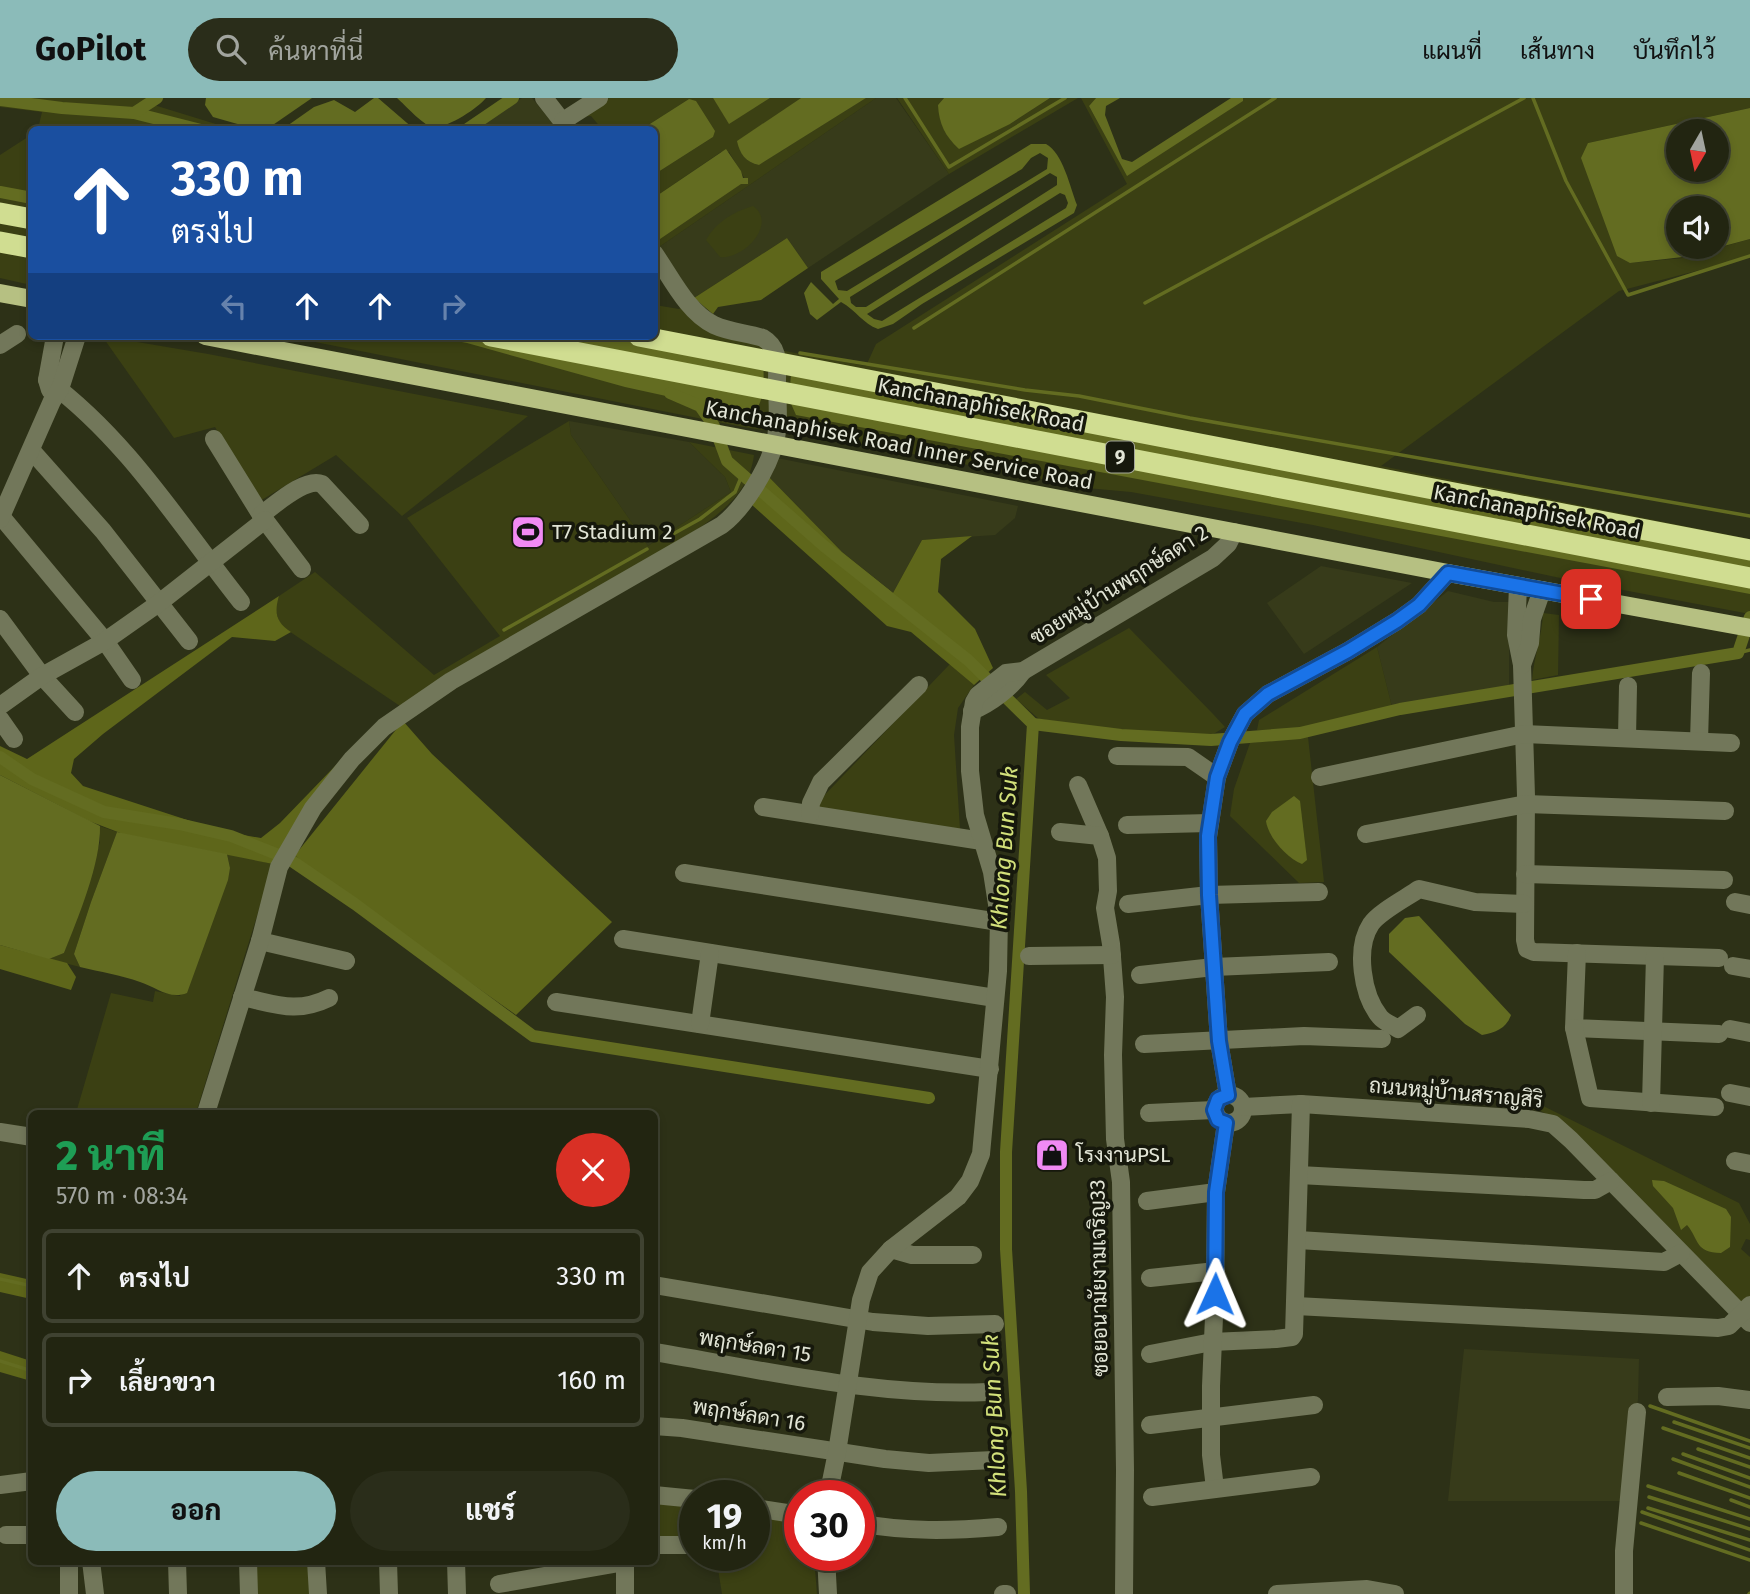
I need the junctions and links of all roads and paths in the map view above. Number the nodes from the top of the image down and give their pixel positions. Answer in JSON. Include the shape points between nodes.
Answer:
{"nodes":[{"id":1,"x":544,"y":98,"type":"edge"},
{"id":2,"x":598,"y":98,"type":"edge"},
{"id":3,"x":566,"y":125,"type":"edge"},
{"id":4,"x":0,"y":213,"type":"edge"},
{"id":5,"x":28,"y":218,"type":"edge"},
{"id":6,"x":0,"y":242,"type":"edge"},
{"id":7,"x":28,"y":247,"type":"edge"},
{"id":8,"x":658,"y":259,"type":"edge"},
{"id":9,"x":0,"y":293,"type":"edge"},
{"id":10,"x":28,"y":298,"type":"edge"},
{"id":11,"x":18,"y":334,"type":"dead end"},
{"id":12,"x":55,"y":340,"type":"edge"},
{"id":13,"x":75,"y":340,"type":"edge"},
{"id":14,"x":226,"y":340,"type":"edge"},
{"id":15,"x":512,"y":340,"type":"edge"},
{"id":16,"x":658,"y":340,"type":"edge"},
{"id":17,"x":0,"y":345,"type":"edge"},
{"id":18,"x":53,"y":390,"type":"junction"},
{"id":19,"x":214,"y":439,"type":"dead end"},
{"id":20,"x":775,"y":443,"type":"junction"},
{"id":21,"x":32,"y":451,"type":"junction"},
{"id":22,"x":1,"y":517,"type":"edge"},
{"id":23,"x":263,"y":517,"type":"junction"},
{"id":24,"x":360,"y":525,"type":"dead end"},
{"id":25,"x":1234,"y":532,"type":"junction"},
{"id":26,"x":1750,"y":550,"type":"edge"},
{"id":27,"x":210,"y":564,"type":"junction"},
{"id":28,"x":302,"y":569,"type":"dead end"},
{"id":29,"x":1448,"y":573,"type":"junction"},
{"id":30,"x":1750,"y":578,"type":"edge"},
{"id":31,"x":1518,"y":586,"type":"junction"},
{"id":32,"x":1542,"y":590,"type":"junction"},
{"id":33,"x":241,"y":602,"type":"dead end"},
{"id":34,"x":159,"y":603,"type":"junction"},
{"id":35,"x":0,"y":619,"type":"edge"},
{"id":36,"x":1750,"y":628,"type":"edge"},
{"id":37,"x":105,"y":641,"type":"junction"},
{"id":38,"x":190,"y":641,"type":"dead end"},
{"id":39,"x":1522,"y":665,"type":"junction"},
{"id":40,"x":1701,"y":673,"type":"dead end"},
{"id":41,"x":42,"y":676,"type":"junction"},
{"id":42,"x":132,"y":680,"type":"dead end"},
{"id":43,"x":919,"y":685,"type":"dead end"},
{"id":44,"x":1628,"y":686,"type":"dead end"},
{"id":45,"x":0,"y":706,"type":"edge"},
{"id":46,"x":75,"y":712,"type":"dead end"},
{"id":47,"x":0,"y":719,"type":"edge"},
{"id":48,"x":1524,"y":734,"type":"junction"},
{"id":49,"x":1627,"y":738,"type":"junction"},
{"id":50,"x":14,"y":739,"type":"dead end"},
{"id":51,"x":1699,"y":741,"type":"junction"},
{"id":52,"x":1731,"y":743,"type":"dead end"},
{"id":53,"x":1118,"y":756,"type":"dead end"},
{"id":54,"x":1217,"y":777,"type":"junction"},
{"id":55,"x":1320,"y":777,"type":"dead end"},
{"id":56,"x":1078,"y":785,"type":"dead end"},
{"id":57,"x":1526,"y":804,"type":"junction"},
{"id":58,"x":763,"y":807,"type":"dead end"},
{"id":59,"x":1725,"y":811,"type":"dead end"},
{"id":60,"x":810,"y":814,"type":"junction"},
{"id":61,"x":1210,"y":823,"type":"junction"},
{"id":62,"x":1126,"y":825,"type":"dead end"},
{"id":63,"x":1060,"y":832,"type":"dead end"},
{"id":64,"x":1366,"y":834,"type":"dead end"},
{"id":65,"x":1100,"y":836,"type":"junction"},
{"id":66,"x":982,"y":841,"type":"junction"},
{"id":67,"x":684,"y":873,"type":"dead end"},
{"id":68,"x":1525,"y":874,"type":"junction"},
{"id":69,"x":1724,"y":880,"type":"dead end"},
{"id":70,"x":1320,"y":892,"type":"dead end"},
{"id":71,"x":1209,"y":895,"type":"junction"},
{"id":72,"x":1128,"y":904,"type":"dead end"},
{"id":73,"x":1524,"y":904,"type":"junction"},
{"id":74,"x":999,"y":922,"type":"junction"},
{"id":75,"x":623,"y":939,"type":"dead end"},
{"id":76,"x":260,"y":941,"type":"junction"},
{"id":77,"x":709,"y":953,"type":"junction"},
{"id":78,"x":1577,"y":953,"type":"junction"},
{"id":79,"x":1029,"y":956,"type":"dead end"},
{"id":80,"x":1112,"y":956,"type":"junction"},
{"id":81,"x":1656,"y":956,"type":"junction"},
{"id":82,"x":346,"y":961,"type":"dead end"},
{"id":83,"x":1329,"y":962,"type":"dead end"},
{"id":84,"x":1734,"y":964,"type":"edge"},
{"id":85,"x":1213,"y":967,"type":"junction"},
{"id":86,"x":1140,"y":975,"type":"dead end"},
{"id":87,"x":242,"y":997,"type":"junction"},
{"id":88,"x":329,"y":998,"type":"dead end"},
{"id":89,"x":995,"y":998,"type":"junction"},
{"id":90,"x":556,"y":1002,"type":"dead end"},
{"id":91,"x":1417,"y":1015,"type":"dead end"},
{"id":92,"x":700,"y":1024,"type":"junction"},
{"id":93,"x":1574,"y":1028,"type":"junction"},
{"id":94,"x":1653,"y":1031,"type":"junction"},
{"id":95,"x":1750,"y":1033,"type":"edge"},
{"id":96,"x":1382,"y":1040,"type":"dead end"},
{"id":97,"x":1219,"y":1041,"type":"junction"},
{"id":98,"x":1144,"y":1044,"type":"dead end"},
{"id":99,"x":989,"y":1069,"type":"junction"},
{"id":100,"x":1730,"y":1093,"type":"dead end"},
{"id":101,"x":1228,"y":1095,"type":"junction"},
{"id":102,"x":1750,"y":1097,"type":"edge"},
{"id":103,"x":1651,"y":1103,"type":"junction"},
{"id":104,"x":1301,"y":1104,"type":"junction"},
{"id":105,"x":1243,"y":1107,"type":"junction"},
{"id":106,"x":1715,"y":1107,"type":"dead end"},
{"id":107,"x":207,"y":1110,"type":"edge"},
{"id":108,"x":1149,"y":1113,"type":"dead end"},
{"id":109,"x":1220,"y":1116,"type":"junction"},
{"id":110,"x":0,"y":1132,"type":"edge"},
{"id":111,"x":28,"y":1136,"type":"edge"},
{"id":112,"x":1299,"y":1175,"type":"junction"},
{"id":113,"x":1611,"y":1181,"type":"junction"},
{"id":114,"x":1216,"y":1192,"type":"junction"},
{"id":115,"x":1147,"y":1201,"type":"dead end"},
{"id":116,"x":1298,"y":1240,"type":"junction"},
{"id":117,"x":891,"y":1250,"type":"junction"},
{"id":118,"x":1681,"y":1253,"type":"junction"},
{"id":119,"x":973,"y":1255,"type":"dead end"},
{"id":120,"x":1216,"y":1271,"type":"junction"},
{"id":121,"x":1150,"y":1278,"type":"dead end"},
{"id":122,"x":658,"y":1286,"type":"edge"},
{"id":123,"x":1296,"y":1306,"type":"junction"},
{"id":124,"x":1747,"y":1314,"type":"edge"},
{"id":125,"x":858,"y":1320,"type":"junction"},
{"id":126,"x":996,"y":1324,"type":"dead end"},
{"id":127,"x":1212,"y":1342,"type":"junction"},
{"id":128,"x":658,"y":1353,"type":"edge"},
{"id":129,"x":1150,"y":1354,"type":"dead end"},
{"id":130,"x":848,"y":1385,"type":"junction"},
{"id":131,"x":988,"y":1392,"type":"dead end"},
{"id":132,"x":1667,"y":1397,"type":"dead end"},
{"id":133,"x":1750,"y":1400,"type":"edge"},
{"id":134,"x":1314,"y":1405,"type":"dead end"},
{"id":135,"x":1637,"y":1412,"type":"dead end"},
{"id":136,"x":1213,"y":1416,"type":"junction"},
{"id":137,"x":1150,"y":1425,"type":"dead end"},
{"id":138,"x":658,"y":1426,"type":"edge"},
{"id":139,"x":837,"y":1452,"type":"junction"},
{"id":140,"x":994,"y":1460,"type":"dead end"},
{"id":141,"x":1311,"y":1477,"type":"dead end"},
{"id":142,"x":831,"y":1480,"type":"edge"},
{"id":143,"x":28,"y":1482,"type":"edge"},
{"id":144,"x":0,"y":1485,"type":"edge"},
{"id":145,"x":1214,"y":1488,"type":"junction"},
{"id":146,"x":658,"y":1495,"type":"edge"},
{"id":147,"x":679,"y":1497,"type":"edge"},
{"id":148,"x":1152,"y":1497,"type":"dead end"},
{"id":149,"x":875,"y":1526,"type":"edge"},
{"id":150,"x":998,"y":1527,"type":"dead end"},
{"id":151,"x":6,"y":1535,"type":"dead end"},
{"id":152,"x":28,"y":1535,"type":"edge"},
{"id":153,"x":658,"y":1545,"type":"edge"},
{"id":154,"x":679,"y":1545,"type":"edge"},
{"id":155,"x":69,"y":1565,"type":"edge"},
{"id":156,"x":91,"y":1565,"type":"edge"},
{"id":157,"x":177,"y":1565,"type":"edge"},
{"id":158,"x":248,"y":1565,"type":"edge"},
{"id":159,"x":316,"y":1565,"type":"edge"},
{"id":160,"x":388,"y":1565,"type":"edge"},
{"id":161,"x":456,"y":1565,"type":"edge"},
{"id":162,"x":603,"y":1565,"type":"edge"},
{"id":163,"x":625,"y":1565,"type":"edge"},
{"id":164,"x":827,"y":1571,"type":"edge"},
{"id":165,"x":499,"y":1584,"type":"dead end"},
{"id":166,"x":69,"y":1594,"type":"edge"},
{"id":167,"x":95,"y":1594,"type":"edge"},
{"id":168,"x":178,"y":1594,"type":"edge"},
{"id":169,"x":249,"y":1594,"type":"edge"},
{"id":170,"x":318,"y":1594,"type":"edge"},
{"id":171,"x":388,"y":1594,"type":"edge"},
{"id":172,"x":457,"y":1594,"type":"edge"},
{"id":173,"x":625,"y":1594,"type":"edge"},
{"id":174,"x":828,"y":1594,"type":"edge"},
{"id":175,"x":1124,"y":1594,"type":"edge"},
{"id":176,"x":1277,"y":1594,"type":"edge"},
{"id":177,"x":1395,"y":1594,"type":"edge"},
{"id":178,"x":1623,"y":1594,"type":"edge"}],
"edges":[{"from":1,"to":3,"type":"street"},
{"from":2,"to":3,"type":"street"},
{"from":4,"to":5,"type":"highway"},
{"from":6,"to":7,"type":"highway"},
{"from":8,"to":20,"type":"street","via":[[702,318],[715,326],[763,338],[774,347]]},
{"from":9,"to":10,"type":"main road"},
{"from":11,"to":17,"type":"street"},
{"from":12,"to":18,"type":"street"},
{"from":13,"to":18,"type":"street"},
{"from":14,"to":20,"type":"main road","name":"Kanchanaphisek Road Inner Service Road"},
{"from":15,"to":30,"type":"highway","name":"Kanchanaphisek Road","number":"9"},
{"from":16,"to":26,"type":"highway","name":"Kanchanaphisek Road","number":"9"},
{"from":18,"to":21,"type":"street"},
{"from":18,"to":27,"type":"street","via":[[84,410],[145,474]]},
{"from":19,"to":23,"type":"street"},
{"from":20,"to":25,"type":"main road","name":"Kanchanaphisek Road Inner Service Road"},
{"from":20,"to":76,"type":"street","via":[[747,499],[722,525],[451,681],[384,727],[352,759],[290,845],[279,867]]},
{"from":21,"to":22,"type":"street"},
{"from":21,"to":34,"type":"street"},
{"from":22,"to":37,"type":"street"},
{"from":23,"to":24,"type":"street","via":[[304,485],[317,482]]},
{"from":23,"to":27,"type":"street"},
{"from":23,"to":28,"type":"street"},
{"from":25,"to":29,"type":"main road","name":"Kanchanaphisek Road Inner Service Road"},
{"from":25,"to":66,"type":"street","name":"ซอยหมู่บ้านพฤกษ์ลดา 2","via":[[1213,558],[1015,676],[979,704],[970,727],[970,771]]},
{"from":27,"to":33,"type":"street"},
{"from":27,"to":34,"type":"street"},
{"from":29,"to":31,"type":"main road","name":"Kanchanaphisek Road Inner Service Road"},
{"from":29,"to":54,"type":"street","via":[[1397,621],[1268,694],[1245,714]]},
{"from":31,"to":32,"type":"main road","name":"Kanchanaphisek Road Inner Service Road"},
{"from":31,"to":39,"type":"street","via":[[1516,635]]},
{"from":32,"to":36,"type":"main road","name":"Kanchanaphisek Road Inner Service Road"},
{"from":32,"to":39,"type":"street"},
{"from":34,"to":37,"type":"street"},
{"from":34,"to":38,"type":"street"},
{"from":35,"to":41,"type":"street"},
{"from":37,"to":41,"type":"street"},
{"from":37,"to":42,"type":"street"},
{"from":39,"to":48,"type":"street"},
{"from":40,"to":51,"type":"street"},
{"from":41,"to":45,"type":"street"},
{"from":41,"to":46,"type":"street"},
{"from":43,"to":60,"type":"street","via":[[821,782]]},
{"from":44,"to":49,"type":"street"},
{"from":47,"to":50,"type":"street"},
{"from":48,"to":49,"type":"street"},
{"from":48,"to":55,"type":"street"},
{"from":48,"to":57,"type":"street"},
{"from":49,"to":51,"type":"street"},
{"from":51,"to":52,"type":"street"},
{"from":53,"to":54,"type":"street","via":[[1188,757]]},
{"from":54,"to":61,"type":"street"},
{"from":56,"to":65,"type":"street","name":"ซอยอนามัยงามเจริญ33"},
{"from":57,"to":59,"type":"street"},
{"from":57,"to":64,"type":"street"},
{"from":57,"to":68,"type":"street"},
{"from":58,"to":60,"type":"street"},
{"from":60,"to":66,"type":"street"},
{"from":61,"to":62,"type":"street"},
{"from":61,"to":71,"type":"street"},
{"from":63,"to":65,"type":"street"},
{"from":65,"to":80,"type":"street","name":"ซอยอนามัยงามเจริญ33","via":[[1107,858],[1105,908]]},
{"from":66,"to":74,"type":"street"},
{"from":67,"to":74,"type":"street"},
{"from":68,"to":69,"type":"street"},
{"from":68,"to":73,"type":"street"},
{"from":70,"to":71,"type":"street"},
{"from":71,"to":72,"type":"street"},
{"from":71,"to":85,"type":"street"},
{"from":73,"to":78,"type":"street","via":[[1527,949]]},
{"from":73,"to":91,"type":"street","via":[[1475,902],[1419,889],[1373,922],[1365,936],[1363,958],[1367,992],[1380,1018],[1398,1029]]},
{"from":74,"to":89,"type":"street"},
{"from":75,"to":77,"type":"street"},
{"from":76,"to":82,"type":"street"},
{"from":76,"to":87,"type":"street"},
{"from":77,"to":89,"type":"street"},
{"from":77,"to":92,"type":"street"},
{"from":78,"to":81,"type":"street"},
{"from":78,"to":93,"type":"street"},
{"from":79,"to":80,"type":"street"},
{"from":80,"to":175,"type":"street","name":"ซอยอนามัยงามเจริญ33","via":[[1115,1139],[1121,1182]]},
{"from":81,"to":84,"type":"street"},
{"from":81,"to":94,"type":"street"},
{"from":83,"to":85,"type":"street"},
{"from":85,"to":86,"type":"street"},
{"from":85,"to":97,"type":"street"},
{"from":87,"to":88,"type":"street","via":[[305,1008]]},
{"from":87,"to":107,"type":"street"},
{"from":89,"to":99,"type":"street"},
{"from":90,"to":92,"type":"street"},
{"from":92,"to":99,"type":"street"},
{"from":93,"to":94,"type":"street"},
{"from":93,"to":103,"type":"street","via":[[1590,1098]]},
{"from":94,"to":95,"type":"street"},
{"from":94,"to":103,"type":"street"},
{"from":96,"to":97,"type":"street","via":[[1304,1035]]},
{"from":97,"to":98,"type":"street"},
{"from":97,"to":101,"type":"street"},
{"from":99,"to":117,"type":"street","via":[[981,1154],[970,1181],[948,1207]]},
{"from":100,"to":102,"type":"street"},
{"from":101,"to":105,"type":"street"},
{"from":101,"to":109,"type":"street","via":[[1218,1099]]},
{"from":103,"to":106,"type":"street"},
{"from":104,"to":105,"type":"street","name":"ถนนหมู่บ้านสราญสิริ"},
{"from":104,"to":112,"type":"street"},
{"from":104,"to":113,"type":"street","name":"ถนนหมู่บ้านสราญสิริ","via":[[1541,1121],[1562,1131]]},
{"from":105,"to":109,"type":"street","via":[[1238,1121]]},
{"from":108,"to":109,"type":"street"},
{"from":109,"to":114,"type":"street"},
{"from":110,"to":111,"type":"street"},
{"from":112,"to":113,"type":"street","via":[[1584,1190]]},
{"from":112,"to":116,"type":"street"},
{"from":113,"to":118,"type":"street","name":"ถนนหมู่บ้านสราญสิริ"},
{"from":114,"to":115,"type":"street"},
{"from":114,"to":120,"type":"street"},
{"from":116,"to":118,"type":"street","via":[[1664,1262]]},
{"from":116,"to":123,"type":"street"},
{"from":117,"to":119,"type":"street","via":[[922,1256]]},
{"from":117,"to":125,"type":"street","via":[[870,1272]]},
{"from":118,"to":124,"type":"street","name":"ถนนหมู่บ้านสราญสิริ"},
{"from":120,"to":121,"type":"street"},
{"from":120,"to":127,"type":"street"},
{"from":122,"to":125,"type":"street"},
{"from":123,"to":124,"type":"street","via":[[1718,1328]]},
{"from":123,"to":127,"type":"street","via":[[1292,1337]]},
{"from":125,"to":126,"type":"street","via":[[928,1326]]},
{"from":125,"to":130,"type":"street"},
{"from":127,"to":129,"type":"street"},
{"from":127,"to":136,"type":"street"},
{"from":128,"to":130,"type":"street","name":"พฤกษ์ลดา 15"},
{"from":130,"to":131,"type":"street","name":"พฤกษ์ลดา 15","via":[[905,1392]]},
{"from":130,"to":139,"type":"street"},
{"from":132,"to":133,"type":"street"},
{"from":134,"to":136,"type":"street"},
{"from":135,"to":178,"type":"street"},
{"from":136,"to":137,"type":"street"},
{"from":136,"to":145,"type":"street"},
{"from":138,"to":139,"type":"street","name":"พฤกษ์ลดา 16"},
{"from":139,"to":140,"type":"street","name":"พฤกษ์ลดา 16","via":[[929,1463]]},
{"from":139,"to":142,"type":"street"},
{"from":141,"to":145,"type":"street"},
{"from":143,"to":144,"type":"street"},
{"from":145,"to":148,"type":"street"},
{"from":146,"to":147,"type":"street"},
{"from":149,"to":150,"type":"street","via":[[922,1531]]},
{"from":151,"to":152,"type":"street"},
{"from":153,"to":154,"type":"street"},
{"from":155,"to":166,"type":"street"},
{"from":156,"to":167,"type":"street"},
{"from":157,"to":168,"type":"street"},
{"from":158,"to":169,"type":"street"},
{"from":159,"to":170,"type":"street"},
{"from":160,"to":171,"type":"street"},
{"from":161,"to":172,"type":"street"},
{"from":162,"to":165,"type":"street"},
{"from":163,"to":173,"type":"street"},
{"from":164,"to":174,"type":"street"},
{"from":176,"to":177,"type":"street","via":[[1367,1589]]}]}
